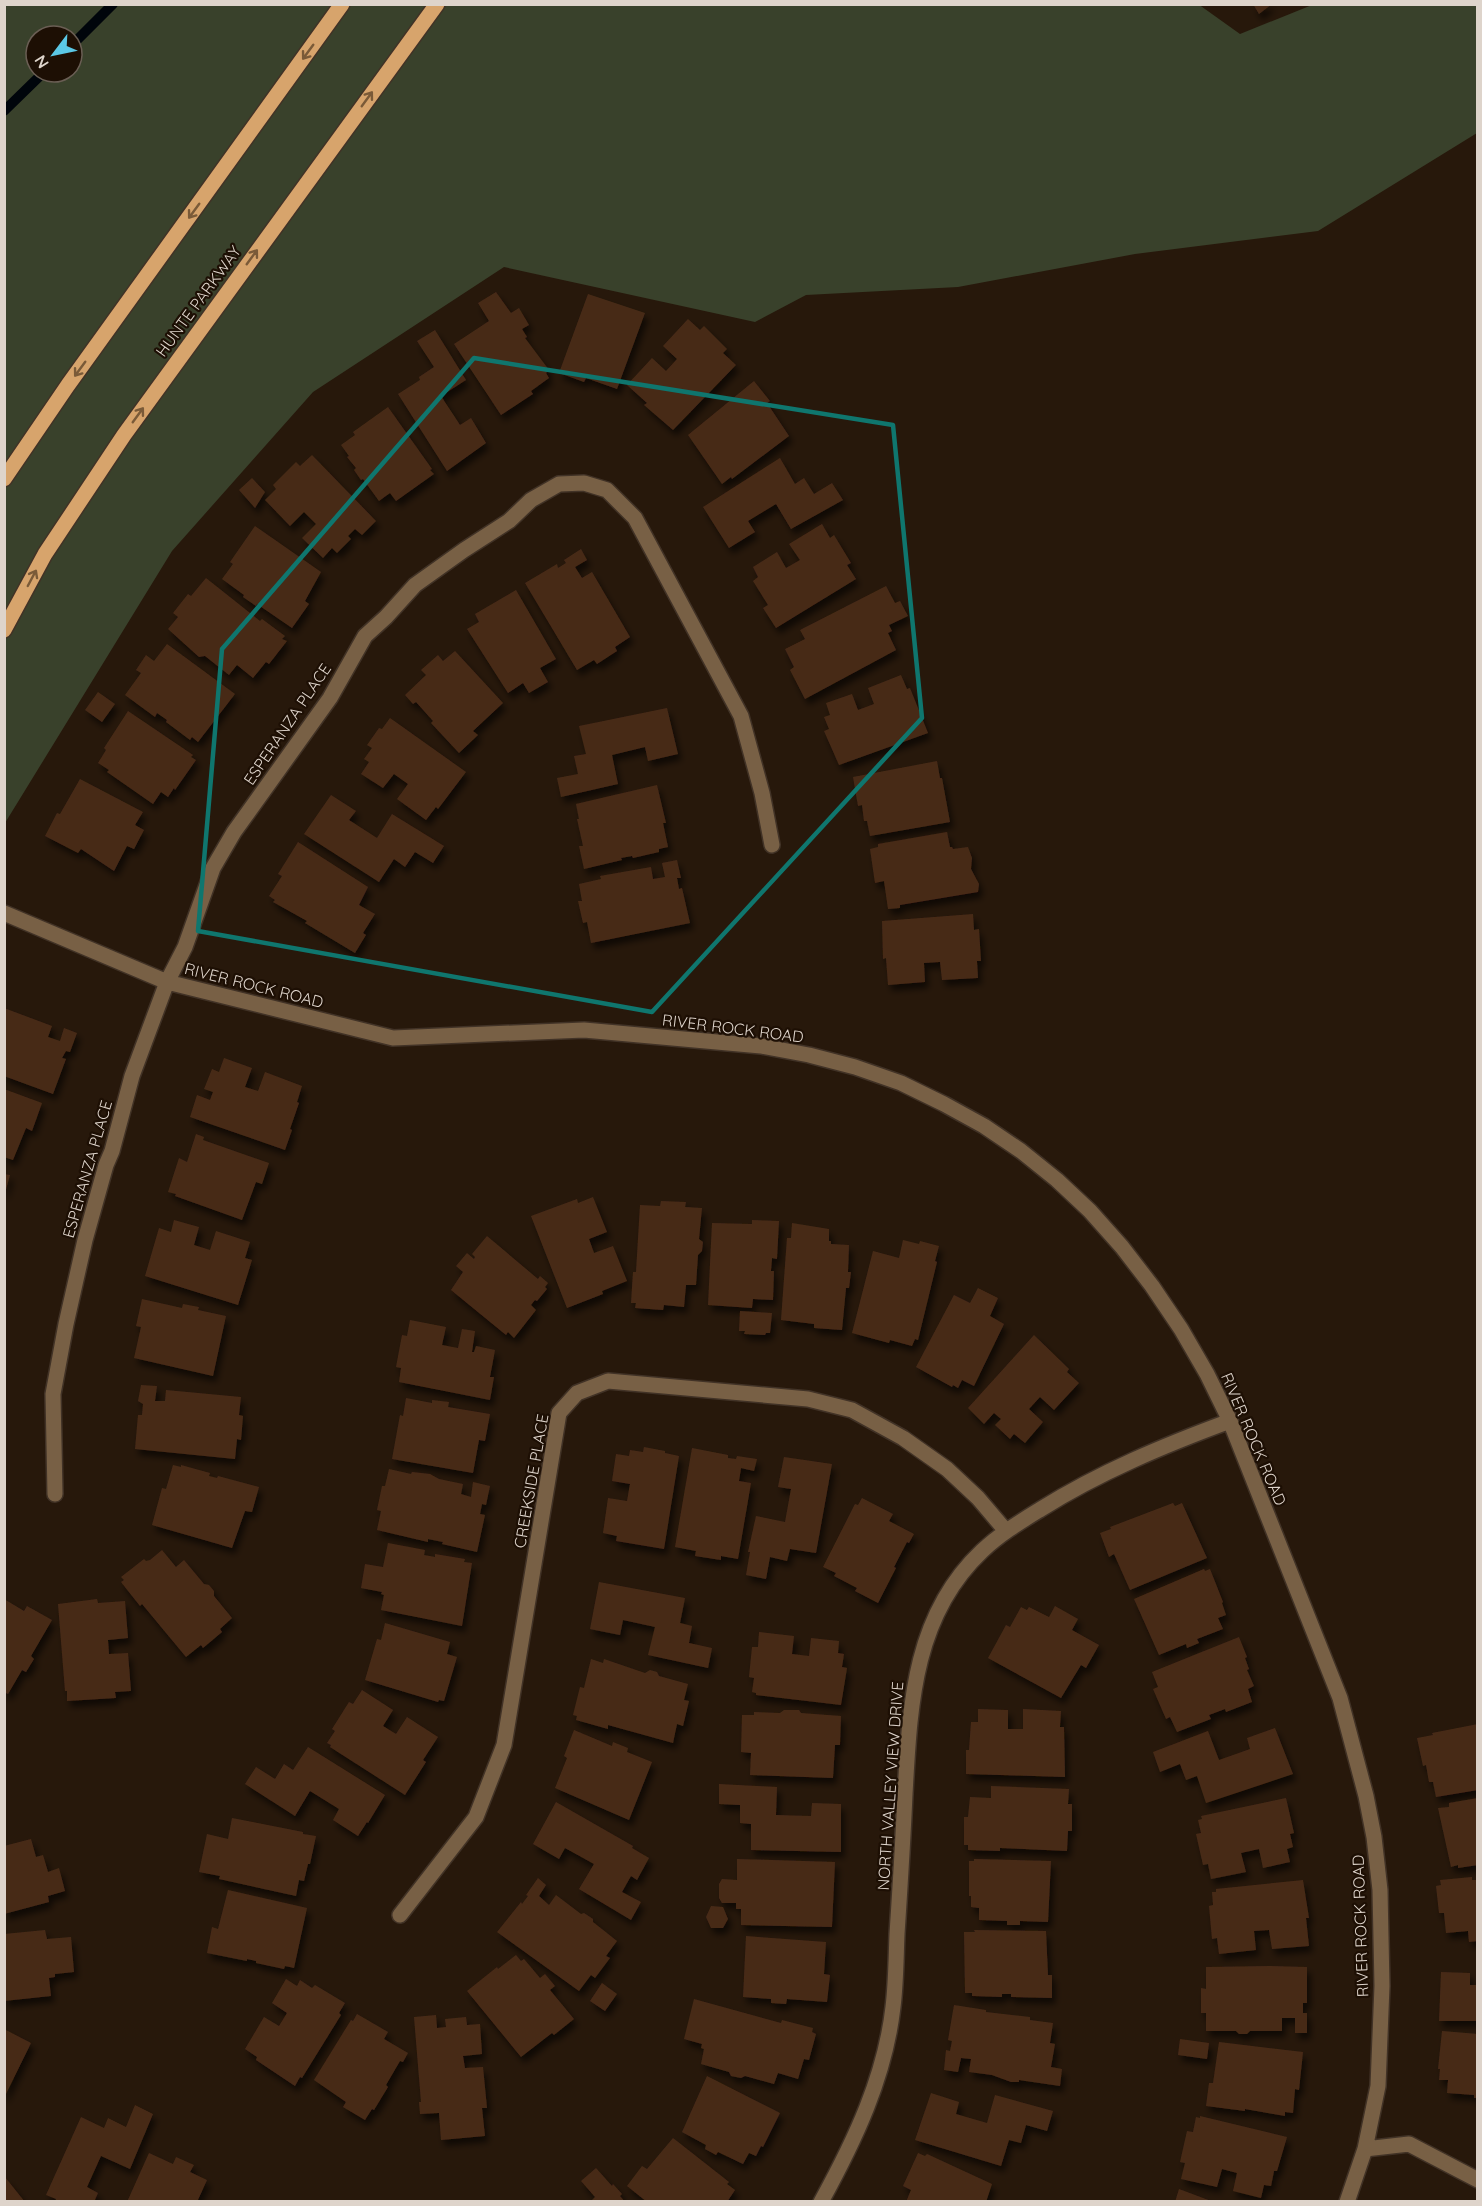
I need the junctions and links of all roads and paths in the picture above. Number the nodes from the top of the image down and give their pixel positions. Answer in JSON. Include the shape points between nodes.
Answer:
{"nodes":[{"id":1,"x":342,"y":4,"type":"edge"},
{"id":2,"x":437,"y":4,"type":"edge"},
{"id":3,"x":4,"y":479,"type":"edge"},
{"id":4,"x":4,"y":630,"type":"edge"},
{"id":5,"x":772,"y":845,"type":"dead end"},
{"id":6,"x":4,"y":913,"type":"edge"},
{"id":7,"x":167,"y":982,"type":"junction"},
{"id":8,"x":1230,"y":1421,"type":"junction"},
{"id":9,"x":55,"y":1494,"type":"dead end"},
{"id":10,"x":1006,"y":1531,"type":"junction"},
{"id":11,"x":400,"y":1915,"type":"dead end"},
{"id":12,"x":1365,"y":2149,"type":"junction"},
{"id":13,"x":1478,"y":2180,"type":"edge"},
{"id":14,"x":821,"y":2202,"type":"edge"},
{"id":15,"x":1347,"y":2202,"type":"edge"}],
"edges":[{"from":1,"to":3,"type":"main road","one_way":true},
{"from":4,"to":2,"type":"main road","name":"HUNTE PARKWAY","one_way":true,"via":[[45,554],[124,435]]},
{"from":5,"to":7,"type":"street","name":"ESPERANZA PLACE","via":[[741,716],[634,518],[607,490],[584,483],[559,484],[531,500],[509,521],[416,585],[365,636],[330,698],[234,832],[213,868],[185,947]]},
{"from":6,"to":7,"type":"street","name":"RIVER ROCK ROAD"},
{"from":7,"to":8,"type":"street","name":"RIVER ROCK ROAD","via":[[393,1038],[584,1030],[761,1046],[809,1055],[901,1083],[1022,1151],[1090,1211],[1122,1247],[1175,1320]]},
{"from":7,"to":9,"type":"street","name":"ESPERANZA PLACE","via":[[132,1076],[68,1313],[53,1394]]},
{"from":8,"to":10,"type":"street","name":"NORTH VALLEY VIEW DRIVE","via":[[1170,1443],[1073,1490]]},
{"from":8,"to":12,"type":"street","name":"RIVER ROCK ROAD","via":[[1340,1698],[1374,1837],[1380,1890],[1382,1986],[1378,2086]]},
{"from":10,"to":11,"type":"street","name":"CREEKSIDE PLACE","via":[[947,1469],[903,1438],[852,1410],[808,1400],[608,1381],[578,1393],[559,1413],[504,1745],[476,1817]]},
{"from":10,"to":14,"type":"street","name":"NORTH VALLEY VIEW DRIVE","via":[[960,1576],[933,1620],[920,1658],[908,1756],[893,2007],[871,2099],[853,2143]]},
{"from":12,"to":13,"type":"street","via":[[1409,2144]]},
{"from":12,"to":15,"type":"street","name":"RIVER ROCK ROAD"}]}
